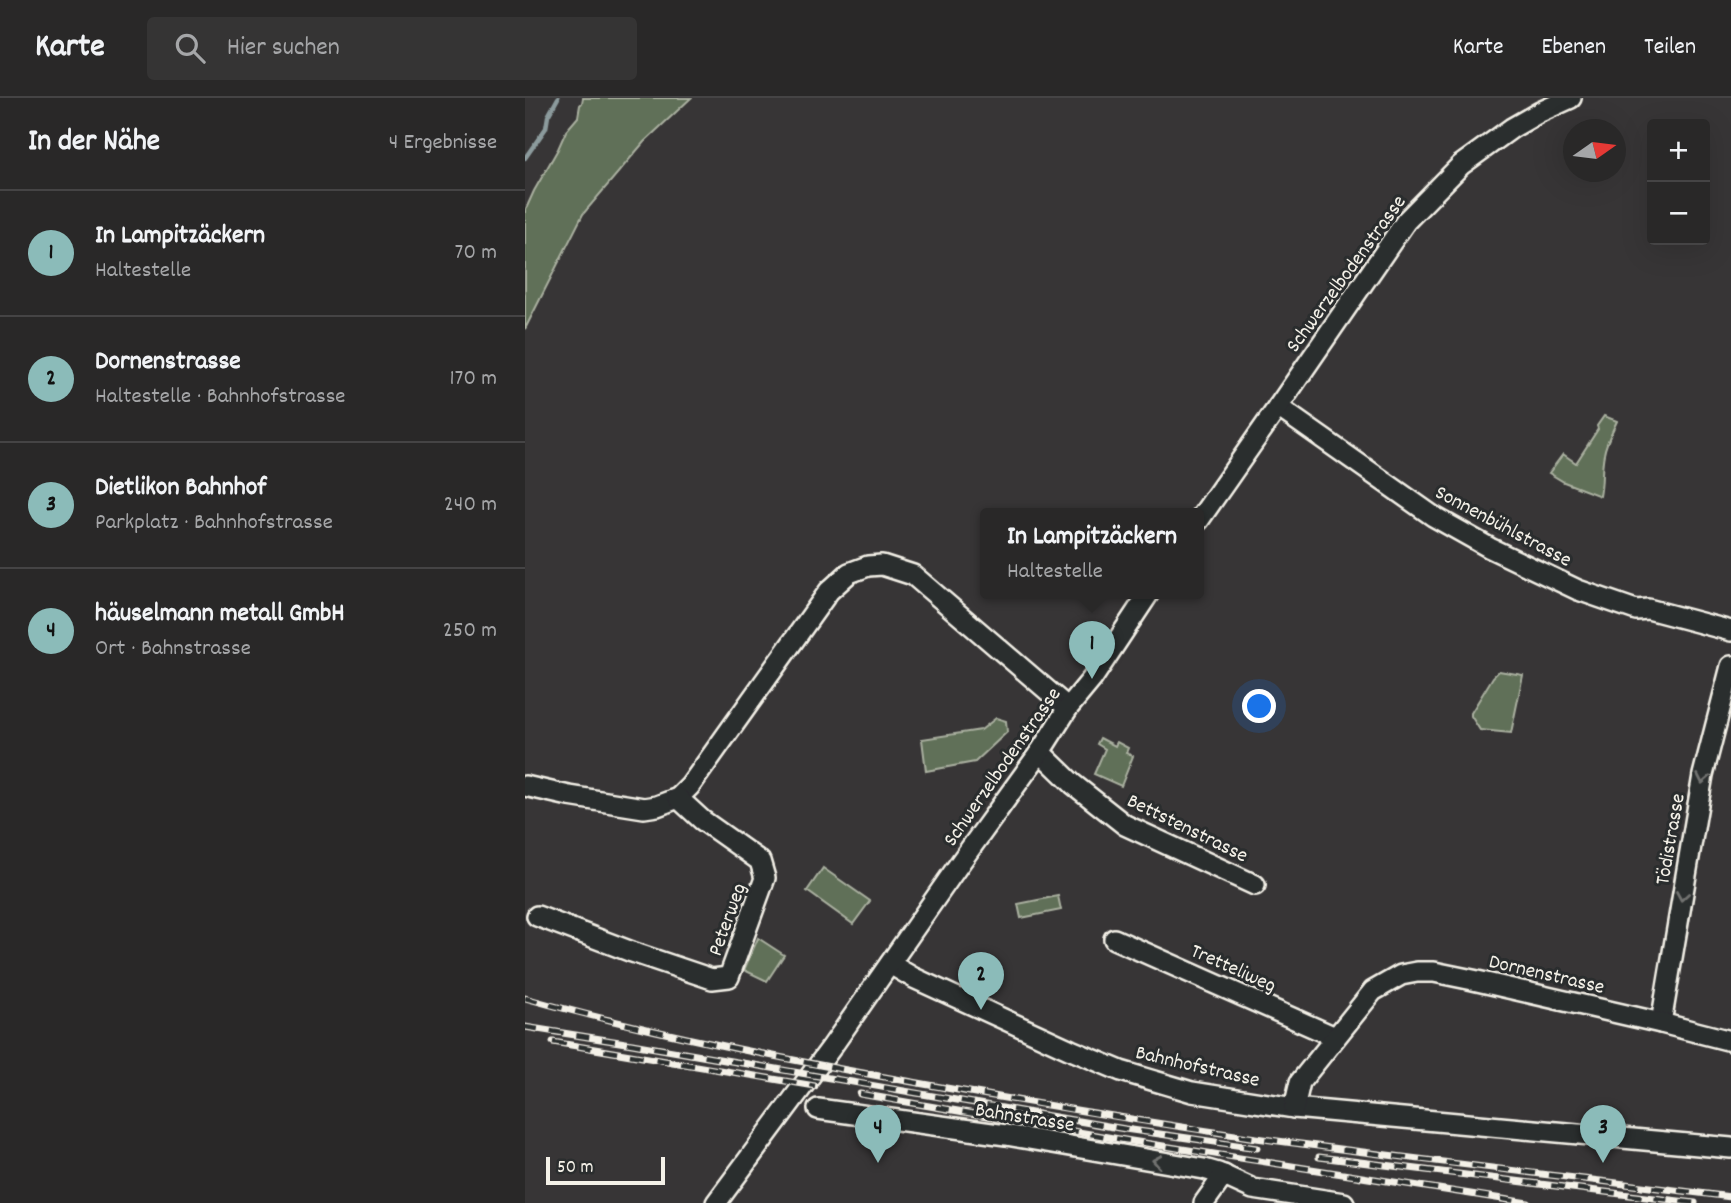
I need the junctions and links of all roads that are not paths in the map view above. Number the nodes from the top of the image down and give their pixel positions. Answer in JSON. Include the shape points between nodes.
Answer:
{"nodes":[{"id":1,"x":1571,"y":98,"type":"edge"},
{"id":2,"x":1278,"y":407,"type":"junction"},
{"id":3,"x":1204,"y":513,"type":"edge"},
{"id":4,"x":1145,"y":599,"type":"edge"},
{"id":5,"x":1731,"y":631,"type":"edge"},
{"id":6,"x":1731,"y":666,"type":"edge"},
{"id":7,"x":1068,"y":708,"type":"junction"},
{"id":8,"x":1040,"y":752,"type":"junction"},
{"id":9,"x":525,"y":786,"type":"edge"},
{"id":10,"x":678,"y":798,"type":"junction"},
{"id":11,"x":1255,"y":885,"type":"dead end"},
{"id":12,"x":537,"y":916,"type":"dead end"},
{"id":13,"x":1114,"y":939,"type":"dead end"},
{"id":14,"x":890,"y":964,"type":"junction"},
{"id":15,"x":1661,"y":1023,"type":"junction"},
{"id":16,"x":1335,"y":1037,"type":"junction"},
{"id":17,"x":1731,"y":1041,"type":"edge"},
{"id":18,"x":1293,"y":1108,"type":"junction"},
{"id":19,"x":818,"y":1109,"type":"dead end"},
{"id":20,"x":1731,"y":1147,"type":"edge"},
{"id":21,"x":1224,"y":1175,"type":"junction"},
{"id":22,"x":716,"y":1203,"type":"edge"},
{"id":23,"x":1204,"y":1203,"type":"edge"},
{"id":24,"x":1344,"y":1203,"type":"edge"}],
"edges":[{"from":1,"to":2,"type":"street","name":"Schwerzelbodenstrasse","via":[[1531,117],[1461,165],[1406,221]]},
{"from":2,"to":3,"type":"street","name":"Schwerzelbodenstrasse"},
{"from":2,"to":5,"type":"street","name":"Sonnenbühlstrasse","via":[[1433,516],[1507,556],[1579,590],[1636,610],[1648,609]]},
{"from":4,"to":7,"type":"street","name":"Schwerzelbodenstrasse"},
{"from":6,"to":15,"type":"street","name":"Tödistrasse","one_way":true,"via":[[1703,775]]},
{"from":7,"to":8,"type":"street","name":"Schwerzelbodenstrasse"},
{"from":7,"to":10,"type":"street","via":[[913,575],[882,565],[868,566],[849,573],[822,600]]},
{"from":8,"to":11,"type":"street","name":"Bettstenstrasse","via":[[1125,825]]},
{"from":8,"to":14,"type":"street","name":"Schwerzelbodenstrasse"},
{"from":9,"to":10,"type":"street","via":[[644,808]]},
{"from":10,"to":12,"type":"street","name":"Peterweg","via":[[760,862],[765,877],[729,977],[712,979]]},
{"from":13,"to":16,"type":"street","name":"Tretteliweg"},
{"from":14,"to":18,"type":"street","name":"Bahnhofstrasse","via":[[1121,1071],[1192,1092]]},
{"from":14,"to":22,"type":"street"},
{"from":15,"to":16,"type":"street","name":"Dornenstrasse","via":[[1444,974],[1417,972],[1401,975],[1373,991]]},
{"from":15,"to":17,"type":"street","name":"Dornenstrasse"},
{"from":16,"to":18,"type":"street","name":"Dornenstrasse","via":[[1300,1082]]},
{"from":18,"to":20,"type":"street","name":"Bahnhofstrasse"},
{"from":21,"to":19,"type":"street","name":"Bahnstrasse","one_way":true,"via":[[1006,1135]]},
{"from":21,"to":23,"type":"street"},
{"from":21,"to":24,"type":"street","name":"Bahnstrasse","via":[[1254,1189]]}]}
